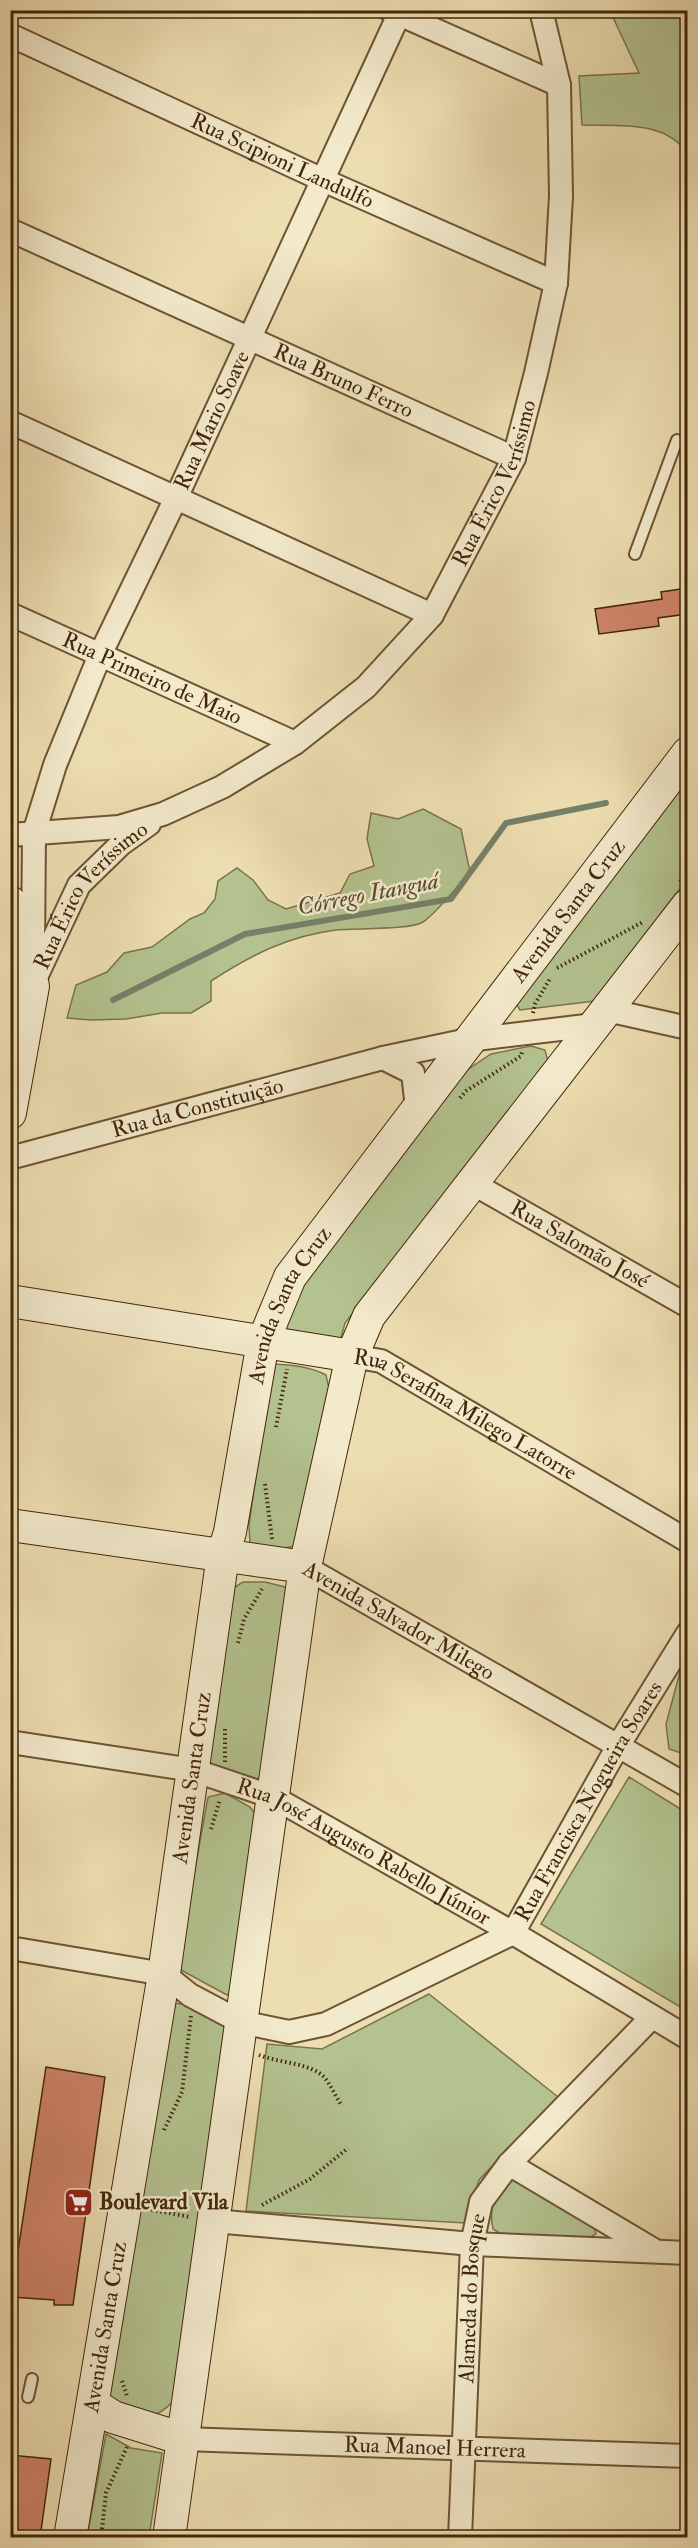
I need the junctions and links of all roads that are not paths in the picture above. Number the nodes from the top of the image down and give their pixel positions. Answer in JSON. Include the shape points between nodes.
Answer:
{"nodes":[{"id":1,"x":541,"y":10,"type":"edge"},
{"id":2,"x":397,"y":12,"type":"edge"},
{"id":3,"x":10,"y":35,"type":"edge"},
{"id":4,"x":559,"y":85,"type":"junction"},
{"id":5,"x":323,"y":180,"type":"junction"},
{"id":6,"x":10,"y":230,"type":"edge"},
{"id":7,"x":556,"y":283,"type":"junction"},
{"id":8,"x":248,"y":339,"type":"junction"},
{"id":9,"x":10,"y":422,"type":"edge"},
{"id":10,"x":677,"y":441,"type":"dead end"},
{"id":11,"x":514,"y":458,"type":"junction"},
{"id":12,"x":176,"y":498,"type":"junction"},
{"id":13,"x":635,"y":554,"type":"dead end"},
{"id":14,"x":10,"y":614,"type":"edge"},
{"id":15,"x":432,"y":615,"type":"junction"},
{"id":16,"x":100,"y":655,"type":"junction"},
{"id":17,"x":295,"y":743,"type":"junction"},
{"id":18,"x":687,"y":753,"type":"edge"},
{"id":19,"x":163,"y":814,"type":"junction"},
{"id":20,"x":34,"y":833,"type":"junction"},
{"id":21,"x":10,"y":834,"type":"edge"},
{"id":22,"x":681,"y":897,"type":"edge"},
{"id":23,"x":10,"y":902,"type":"edge"},
{"id":24,"x":33,"y":986,"type":"junction"},
{"id":25,"x":600,"y":1018,"type":"junction"},
{"id":26,"x":687,"y":1028,"type":"edge"},
{"id":27,"x":468,"y":1040,"type":"junction"},
{"id":28,"x":383,"y":1058,"type":"junction"},
{"id":29,"x":417,"y":1108,"type":"junction"},
{"id":30,"x":10,"y":1113,"type":"edge"},
{"id":31,"x":10,"y":1158,"type":"edge"},
{"id":32,"x":472,"y":1183,"type":"junction"},
{"id":33,"x":10,"y":1301,"type":"edge"},
{"id":34,"x":687,"y":1306,"type":"edge"},
{"id":35,"x":263,"y":1342,"type":"junction"},
{"id":36,"x":352,"y":1356,"type":"junction"},
{"id":37,"x":10,"y":1525,"type":"edge"},
{"id":38,"x":687,"y":1541,"type":"edge"},
{"id":39,"x":223,"y":1555,"type":"junction"},
{"id":40,"x":305,"y":1567,"type":"junction"},
{"id":41,"x":687,"y":1633,"type":"edge"},
{"id":42,"x":10,"y":1742,"type":"edge"},
{"id":43,"x":618,"y":1746,"type":"junction"},
{"id":44,"x":193,"y":1770,"type":"junction"},
{"id":45,"x":687,"y":1786,"type":"edge"},
{"id":46,"x":273,"y":1797,"type":"junction"},
{"id":47,"x":513,"y":1933,"type":"junction"},
{"id":48,"x":10,"y":1948,"type":"edge"},
{"id":49,"x":164,"y":1974,"type":"junction"},
{"id":50,"x":652,"y":2017,"type":"junction"},
{"id":51,"x":240,"y":2035,"type":"junction"},
{"id":52,"x":687,"y":2038,"type":"edge"},
{"id":53,"x":509,"y":2164,"type":"junction"},
{"id":54,"x":226,"y":2222,"type":"junction"},
{"id":55,"x":604,"y":2222,"type":"junction"},
{"id":56,"x":472,"y":2244,"type":"junction"},
{"id":57,"x":593,"y":2249,"type":"junction"},
{"id":58,"x":657,"y":2252,"type":"junction"},
{"id":59,"x":687,"y":2253,"type":"edge"},
{"id":60,"x":32,"y":2379,"type":"dead end"},
{"id":61,"x":28,"y":2397,"type":"dead end"},
{"id":62,"x":188,"y":2401,"type":"junction"},
{"id":63,"x":93,"y":2404,"type":"junction"},
{"id":64,"x":138,"y":2427,"type":"junction"},
{"id":65,"x":183,"y":2439,"type":"junction"},
{"id":66,"x":462,"y":2449,"type":"junction"},
{"id":67,"x":687,"y":2456,"type":"edge"},
{"id":68,"x":70,"y":2538,"type":"edge"},
{"id":69,"x":169,"y":2538,"type":"edge"},
{"id":70,"x":460,"y":2538,"type":"edge"}],
"edges":[{"from":1,"to":4,"type":"street","name":"Rua Érico Veríssimo"},
{"from":2,"to":4,"type":"street"},
{"from":2,"to":5,"type":"street","name":"Rua Mario Soave"},
{"from":3,"to":5,"type":"street","name":"Rua Scipioni Landulfo"},
{"from":4,"to":7,"type":"street","name":"Rua Érico Veríssimo","via":[[561,196]]},
{"from":5,"to":7,"type":"street","name":"Rua Scipioni Landulfo"},
{"from":5,"to":8,"type":"street","name":"Rua Mario Soave"},
{"from":6,"to":8,"type":"street","name":"Rua Bruno Ferro"},
{"from":7,"to":11,"type":"street","name":"Rua Érico Veríssimo"},
{"from":8,"to":11,"type":"street","name":"Rua Bruno Ferro"},
{"from":8,"to":12,"type":"street","name":"Rua Mario Soave"},
{"from":9,"to":12,"type":"street"},
{"from":10,"to":13,"type":"lane"},
{"from":11,"to":15,"type":"street","name":"Rua Érico Veríssimo"},
{"from":12,"to":15,"type":"street"},
{"from":12,"to":16,"type":"street","name":"Rua Mario Soave"},
{"from":14,"to":16,"type":"street","name":"Rua Primeiro de Maio"},
{"from":15,"to":17,"type":"street","name":"Rua Érico Veríssimo","via":[[366,687]]},
{"from":16,"to":17,"type":"street","name":"Rua Primeiro de Maio"},
{"from":16,"to":20,"type":"street","name":"Rua Mario Soave","via":[[55,765]]},
{"from":17,"to":19,"type":"street","name":"Rua Érico Veríssimo","via":[[222,787]]},
{"from":18,"to":27,"type":"main road","name":"Avenida Santa Cruz"},
{"from":19,"to":20,"type":"street","name":"Rua Érico Veríssimo","via":[[119,827]]},
{"from":19,"to":24,"type":"street","name":"Rua Érico Veríssimo","via":[[121,844],[79,885]]},
{"from":20,"to":21,"type":"street","name":"Rua Érico Veríssimo"},
{"from":20,"to":24,"type":"street","name":"Rua Mario Soave"},
{"from":22,"to":25,"type":"main road"},
{"from":23,"to":24,"type":"main road"},
{"from":24,"to":30,"type":"main road"},
{"from":25,"to":26,"type":"street","name":"Rua da Constituição"},
{"from":25,"to":27,"type":"street","name":"Rua da Constituição"},
{"from":25,"to":32,"type":"main road"},
{"from":27,"to":28,"type":"street","name":"Rua da Constituição"},
{"from":27,"to":29,"type":"main road","name":"Avenida Santa Cruz"},
{"from":28,"to":29,"type":"street","via":[[413,1073]]},
{"from":28,"to":31,"type":"street","name":"Rua da Constituição"},
{"from":29,"to":35,"type":"main road","name":"Avenida Santa Cruz","via":[[290,1277]]},
{"from":32,"to":34,"type":"street","name":"Rua Salomão José"},
{"from":32,"to":36,"type":"main road","via":[[369,1316]]},
{"from":33,"to":35,"type":"main road","name":"Rua Serafina Milego Latorre"},
{"from":35,"to":36,"type":"main road","name":"Rua Serafina Milego Latorre"},
{"from":35,"to":39,"type":"main road","name":"Avenida Santa Cruz"},
{"from":36,"to":38,"type":"street","name":"Rua Serafina Milego Latorre","via":[[381,1361]]},
{"from":36,"to":40,"type":"main road"},
{"from":37,"to":39,"type":"main road","name":"Avenida Salvador Milego"},
{"from":39,"to":40,"type":"main road","name":"Avenida Salvador Milego"},
{"from":39,"to":44,"type":"main road","name":"Avenida Santa Cruz"},
{"from":40,"to":43,"type":"street","name":"Avenida Salvador Milego"},
{"from":40,"to":46,"type":"main road"},
{"from":41,"to":43,"type":"street","name":"Rua Francisca Nogueira Soares"},
{"from":42,"to":44,"type":"street","name":"Rua José Augusto Rabello Júnior"},
{"from":43,"to":45,"type":"street","name":"Avenida Salvador Milego"},
{"from":43,"to":47,"type":"street","name":"Rua Francisca Nogueira Soares"},
{"from":44,"to":46,"type":"street","name":"Rua José Augusto Rabello Júnior"},
{"from":44,"to":49,"type":"main road","name":"Avenida Santa Cruz"},
{"from":46,"to":47,"type":"street","name":"Rua José Augusto Rabello Júnior"},
{"from":46,"to":51,"type":"main road"},
{"from":47,"to":50,"type":"street","name":"Rua José Augusto Rabello Júnior"},
{"from":47,"to":51,"type":"street","name":"Rua Francisca Nogueira Soares","via":[[326,2025]]},
{"from":48,"to":49,"type":"street"},
{"from":49,"to":51,"type":"street"},
{"from":49,"to":63,"type":"main road","name":"Avenida Santa Cruz"},
{"from":50,"to":52,"type":"street","name":"Rua José Augusto Rabello Júnior"},
{"from":50,"to":53,"type":"street","name":"Alameda do Bosque"},
{"from":51,"to":54,"type":"main road"},
{"from":53,"to":55,"type":"street"},
{"from":53,"to":56,"type":"street","name":"Alameda do Bosque","via":[[482,2202]]},
{"from":54,"to":56,"type":"street"},
{"from":54,"to":62,"type":"main road"},
{"from":55,"to":57,"type":"street","via":[[605,2240]]},
{"from":55,"to":58,"type":"street"},
{"from":56,"to":57,"type":"street"},
{"from":56,"to":66,"type":"street","name":"Alameda do Bosque"},
{"from":57,"to":58,"type":"street"},
{"from":58,"to":59,"type":"street"},
{"from":60,"to":61,"type":"lane"},
{"from":62,"to":64,"type":"main road","via":[[165,2419]]},
{"from":62,"to":65,"type":"main road"},
{"from":63,"to":64,"type":"main road"},
{"from":63,"to":68,"type":"main road","name":"Avenida Santa Cruz"},
{"from":64,"to":65,"type":"main road"},
{"from":65,"to":66,"type":"street","name":"Rua Manoel Herrera"},
{"from":65,"to":69,"type":"main road"},
{"from":66,"to":67,"type":"street","name":"Rua Manoel Herrera"},
{"from":66,"to":70,"type":"street","name":"Alameda do Bosque"}]}
